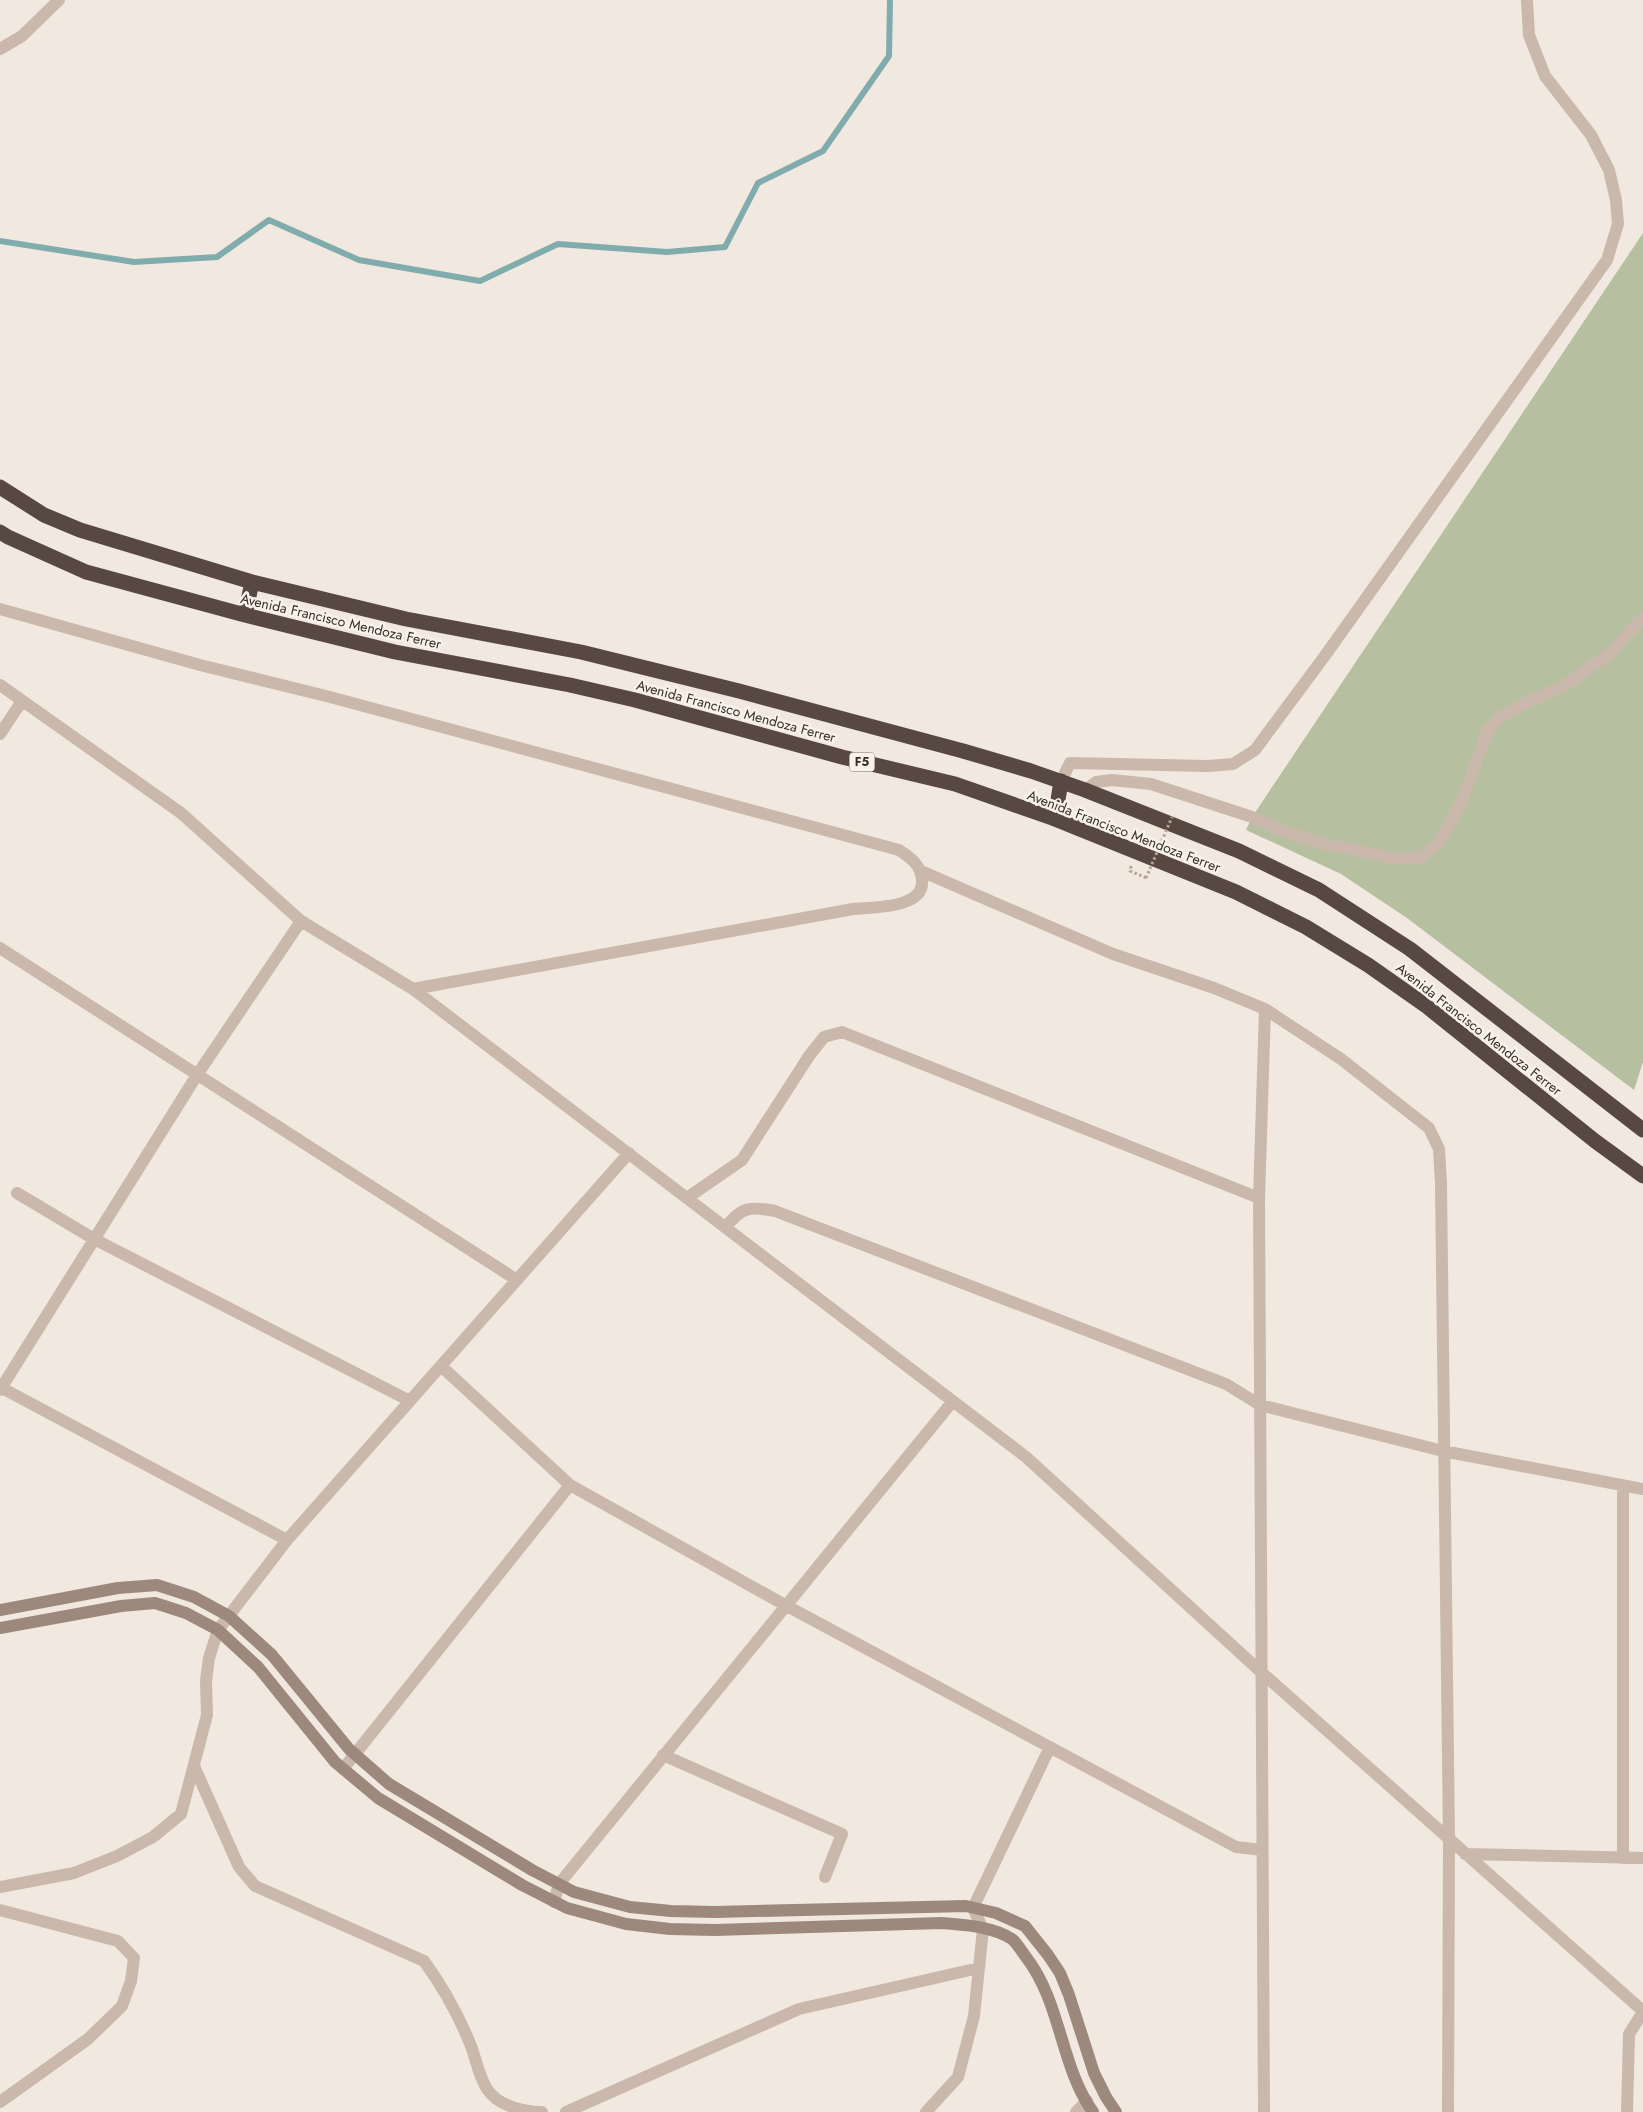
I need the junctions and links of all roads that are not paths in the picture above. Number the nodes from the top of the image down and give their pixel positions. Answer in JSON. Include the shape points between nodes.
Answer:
{"nodes":[{"id":1,"x":59,"y":0,"type":"edge"},
{"id":2,"x":1527,"y":0,"type":"edge"},
{"id":3,"x":0,"y":49,"type":"edge"},
{"id":4,"x":0,"y":487,"type":"edge"},
{"id":5,"x":0,"y":532,"type":"edge"},
{"id":6,"x":252,"y":582,"type":"junction"},
{"id":7,"x":0,"y":609,"type":"edge"},
{"id":8,"x":245,"y":616,"type":"junction"},
{"id":9,"x":1643,"y":617,"type":"edge"},
{"id":10,"x":0,"y":685,"type":"edge"},
{"id":11,"x":22,"y":701,"type":"junction"},
{"id":12,"x":0,"y":734,"type":"edge"},
{"id":13,"x":1061,"y":781,"type":"junction"},
{"id":14,"x":1085,"y":790,"type":"junction"},
{"id":15,"x":1055,"y":819,"type":"junction"},
{"id":16,"x":921,"y":871,"type":"junction"},
{"id":17,"x":301,"y":921,"type":"junction"},
{"id":18,"x":0,"y":948,"type":"edge"},
{"id":19,"x":413,"y":989,"type":"junction"},
{"id":20,"x":1265,"y":1009,"type":"junction"},
{"id":21,"x":197,"y":1075,"type":"junction"},
{"id":22,"x":1643,"y":1130,"type":"edge"},
{"id":23,"x":630,"y":1154,"type":"junction"},
{"id":24,"x":1643,"y":1176,"type":"edge"},
{"id":25,"x":17,"y":1193,"type":"dead end"},
{"id":26,"x":687,"y":1198,"type":"junction"},
{"id":27,"x":1259,"y":1198,"type":"junction"},
{"id":28,"x":726,"y":1227,"type":"junction"},
{"id":29,"x":94,"y":1239,"type":"junction"},
{"id":30,"x":517,"y":1280,"type":"junction"},
{"id":31,"x":441,"y":1366,"type":"junction"},
{"id":32,"x":1,"y":1388,"type":"edge"},
{"id":33,"x":410,"y":1401,"type":"junction"},
{"id":34,"x":953,"y":1401,"type":"junction"},
{"id":35,"x":1260,"y":1405,"type":"junction"},
{"id":36,"x":1443,"y":1451,"type":"junction"},
{"id":37,"x":570,"y":1485,"type":"junction"},
{"id":38,"x":1623,"y":1486,"type":"junction"},
{"id":39,"x":1643,"y":1489,"type":"edge"},
{"id":40,"x":287,"y":1540,"type":"junction"},
{"id":41,"x":785,"y":1605,"type":"junction"},
{"id":42,"x":0,"y":1610,"type":"edge"},
{"id":43,"x":229,"y":1616,"type":"junction"},
{"id":44,"x":0,"y":1628,"type":"edge"},
{"id":45,"x":218,"y":1630,"type":"junction"},
{"id":46,"x":1260,"y":1671,"type":"junction"},
{"id":47,"x":1050,"y":1747,"type":"junction"},
{"id":48,"x":354,"y":1754,"type":"junction"},
{"id":49,"x":663,"y":1754,"type":"junction"},
{"id":50,"x":194,"y":1766,"type":"junction"},
{"id":51,"x":343,"y":1769,"type":"junction"},
{"id":52,"x":1449,"y":1840,"type":"junction"},
{"id":53,"x":1262,"y":1850,"type":"junction"},
{"id":54,"x":1465,"y":1854,"type":"junction"},
{"id":55,"x":1623,"y":1858,"type":"junction"},
{"id":56,"x":1643,"y":1858,"type":"edge"},
{"id":57,"x":825,"y":1877,"type":"dead end"},
{"id":58,"x":559,"y":1884,"type":"junction"},
{"id":59,"x":0,"y":1887,"type":"edge"},
{"id":60,"x":554,"y":1902,"type":"junction"},
{"id":61,"x":973,"y":1908,"type":"junction"},
{"id":62,"x":0,"y":1910,"type":"edge"},
{"id":63,"x":983,"y":1929,"type":"junction"},
{"id":64,"x":979,"y":1968,"type":"junction"},
{"id":65,"x":1643,"y":2011,"type":"edge"},
{"id":66,"x":1087,"y":2100,"type":"junction"},
{"id":67,"x":0,"y":2102,"type":"edge"},
{"id":68,"x":542,"y":2112,"type":"edge"},
{"id":69,"x":566,"y":2112,"type":"edge"},
{"id":70,"x":926,"y":2112,"type":"edge"},
{"id":71,"x":1076,"y":2112,"type":"edge"},
{"id":72,"x":1094,"y":2112,"type":"edge"},
{"id":73,"x":1116,"y":2112,"type":"edge"},
{"id":74,"x":1264,"y":2112,"type":"edge"},
{"id":75,"x":1448,"y":2112,"type":"edge"},
{"id":76,"x":1627,"y":2112,"type":"edge"}],
"edges":[{"from":1,"to":3,"type":"street","via":[[22,36]]},
{"from":2,"to":13,"type":"street","via":[[1529,35],[1544,76],[1591,135],[1609,170],[1618,224],[1607,260],[1255,750],[1232,764],[1224,765],[1070,764]]},
{"from":4,"to":6,"type":"highway","name":"Avenida Francisco Mendoza Ferrer","via":[[44,515],[80,530]]},
{"from":5,"to":8,"type":"highway","name":"Avenida Francisco Mendoza Ferrer","number":"F5","via":[[86,572]]},
{"from":6,"to":8,"type":"highway"},
{"from":6,"to":13,"type":"highway","name":"Avenida Francisco Mendoza Ferrer","via":[[406,619],[581,652],[964,751]]},
{"from":7,"to":16,"type":"street","via":[[200,666],[340,700],[899,850]]},
{"from":8,"to":15,"type":"highway","name":"Avenida Francisco Mendoza Ferrer","number":"F5","via":[[395,652],[635,700],[842,757],[955,784]]},
{"from":9,"to":14,"type":"street","via":[[1608,654],[1564,686],[1500,717],[1487,732],[1462,801],[1439,843],[1419,858],[1391,858],[1321,843],[1151,784],[1112,780],[1096,782]]},
{"from":10,"to":11,"type":"street"},
{"from":11,"to":12,"type":"street"},
{"from":11,"to":17,"type":"street","via":[[181,813]]},
{"from":13,"to":14,"type":"highway","name":"Avenida Francisco Mendoza Ferrer"},
{"from":13,"to":15,"type":"highway"},
{"from":14,"to":22,"type":"highway","name":"Avenida Francisco Mendoza Ferrer","via":[[1239,851],[1319,890],[1410,949]]},
{"from":15,"to":24,"type":"highway","name":"Avenida Francisco Mendoza Ferrer","number":"F5","via":[[1236,892],[1306,927],[1368,965],[1424,1006]]},
{"from":16,"to":19,"type":"street","via":[[922,886],[916,898],[893,906],[853,908]]},
{"from":16,"to":20,"type":"street","via":[[1114,954]]},
{"from":17,"to":19,"type":"street"},
{"from":17,"to":21,"type":"street"},
{"from":18,"to":21,"type":"street"},
{"from":19,"to":23,"type":"street"},
{"from":20,"to":27,"type":"street"},
{"from":20,"to":36,"type":"street","via":[[1340,1059],[1429,1128],[1439,1149]]},
{"from":21,"to":29,"type":"street"},
{"from":21,"to":30,"type":"street"},
{"from":23,"to":26,"type":"street"},
{"from":23,"to":30,"type":"street"},
{"from":25,"to":29,"type":"street"},
{"from":26,"to":27,"type":"street","via":[[742,1160],[809,1056],[824,1037],[842,1032]]},
{"from":26,"to":28,"type":"street"},
{"from":27,"to":35,"type":"street"},
{"from":28,"to":34,"type":"street"},
{"from":28,"to":35,"type":"street","via":[[736,1214],[746,1210],[775,1211],[1226,1384]]},
{"from":29,"to":32,"type":"street"},
{"from":29,"to":33,"type":"street"},
{"from":30,"to":31,"type":"street"},
{"from":31,"to":33,"type":"street"},
{"from":31,"to":37,"type":"street"},
{"from":32,"to":40,"type":"street"},
{"from":33,"to":40,"type":"street"},
{"from":34,"to":41,"type":"street"},
{"from":34,"to":46,"type":"street","via":[[1026,1456]]},
{"from":35,"to":36,"type":"street"},
{"from":35,"to":46,"type":"street"},
{"from":36,"to":38,"type":"street"},
{"from":36,"to":52,"type":"street"},
{"from":37,"to":41,"type":"street"},
{"from":37,"to":48,"type":"street"},
{"from":38,"to":39,"type":"street"},
{"from":38,"to":55,"type":"street"},
{"from":40,"to":43,"type":"street"},
{"from":41,"to":47,"type":"street"},
{"from":41,"to":49,"type":"street"},
{"from":42,"to":43,"type":"street","via":[[118,1588],[158,1585],[194,1597]]},
{"from":43,"to":45,"type":"street"},
{"from":43,"to":48,"type":"street","via":[[272,1655]]},
{"from":44,"to":45,"type":"street","via":[[121,1606],[155,1604],[186,1613]]},
{"from":45,"to":50,"type":"street","via":[[209,1658],[207,1714]]},
{"from":45,"to":51,"type":"street","via":[[258,1668]]},
{"from":46,"to":52,"type":"street"},
{"from":46,"to":53,"type":"street"},
{"from":47,"to":53,"type":"street","via":[[1236,1847]]},
{"from":47,"to":61,"type":"street"},
{"from":48,"to":51,"type":"street"},
{"from":48,"to":58,"type":"street","via":[[389,1784]]},
{"from":49,"to":57,"type":"street","via":[[842,1834]]},
{"from":49,"to":58,"type":"street"},
{"from":50,"to":59,"type":"street","via":[[181,1814],[153,1837],[74,1873]]},
{"from":50,"to":68,"type":"street","via":[[239,1867],[255,1886],[424,1961],[441,1985],[470,2043],[487,2090],[502,2103],[528,2112]]},
{"from":51,"to":60,"type":"street","via":[[378,1798]]},
{"from":52,"to":54,"type":"street"},
{"from":52,"to":75,"type":"street"},
{"from":53,"to":74,"type":"street"},
{"from":54,"to":55,"type":"street"},
{"from":54,"to":65,"type":"street"},
{"from":55,"to":56,"type":"street"},
{"from":58,"to":60,"type":"street"},
{"from":58,"to":61,"type":"street","via":[[574,1892],[630,1907],[671,1912]]},
{"from":60,"to":63,"type":"street","via":[[626,1924],[670,1929],[941,1924],[964,1924]]},
{"from":61,"to":63,"type":"street"},
{"from":61,"to":73,"type":"street","via":[[996,1913],[1025,1926],[1048,1955],[1069,1995],[1094,2073]]},
{"from":62,"to":67,"type":"street","via":[[118,1940],[134,1958],[131,1981],[122,2006],[88,2039]]},
{"from":63,"to":64,"type":"street"},
{"from":63,"to":66,"type":"street","via":[[1013,1940],[1043,1981],[1076,2080]]},
{"from":64,"to":69,"type":"street","via":[[799,2009]]},
{"from":64,"to":70,"type":"street","via":[[974,2016],[958,2077]]},
{"from":65,"to":76,"type":"street","via":[[1629,2034]]},
{"from":66,"to":71,"type":"street"},
{"from":66,"to":72,"type":"street"}]}
